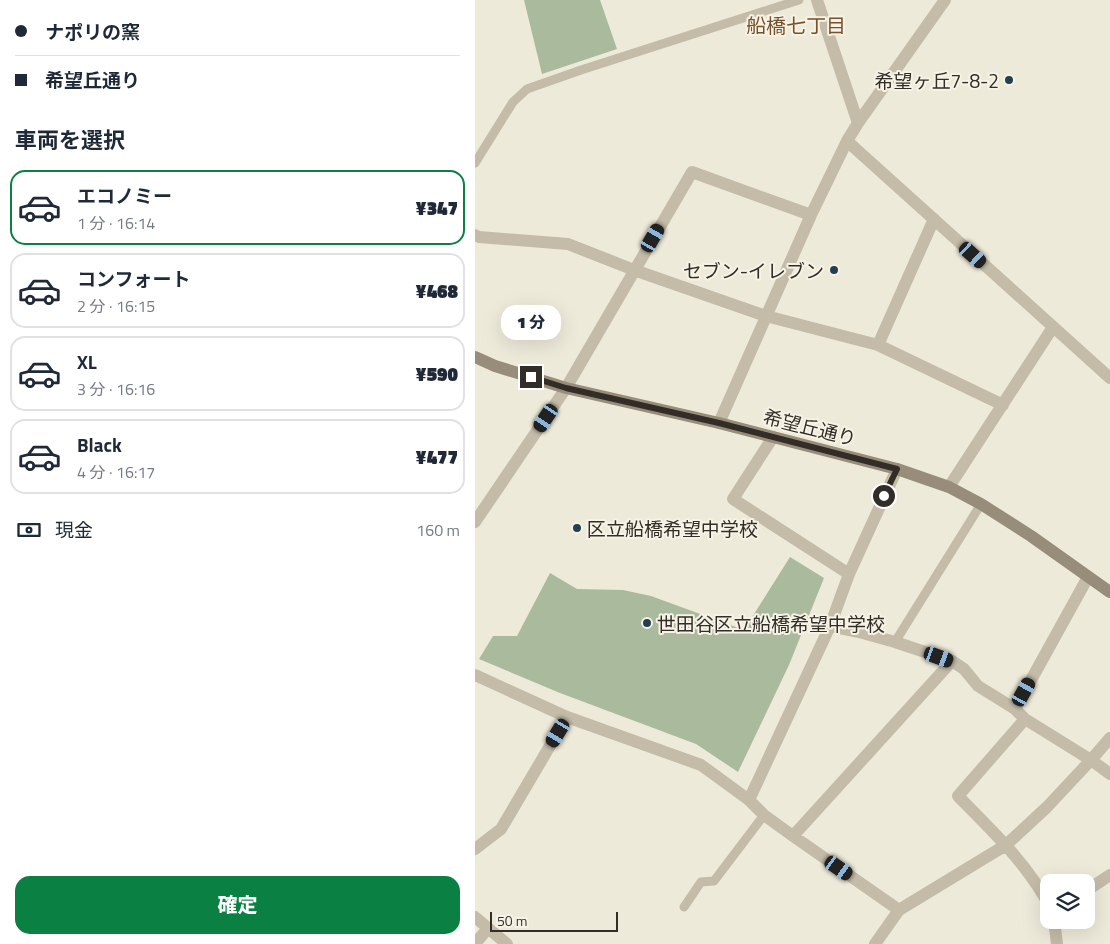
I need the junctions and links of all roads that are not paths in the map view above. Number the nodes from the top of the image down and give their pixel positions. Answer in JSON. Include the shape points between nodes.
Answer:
{"nodes":[{"id":1,"x":799,"y":0,"type":"edge"},
{"id":2,"x":817,"y":0,"type":"edge"},
{"id":3,"x":945,"y":0,"type":"edge"},
{"id":4,"x":858,"y":123,"type":"junction"},
{"id":5,"x":847,"y":141,"type":"junction"},
{"id":6,"x":475,"y":163,"type":"edge"},
{"id":7,"x":811,"y":215,"type":"junction"},
{"id":8,"x":934,"y":219,"type":"junction"},
{"id":9,"x":475,"y":235,"type":"edge"},
{"id":10,"x":634,"y":270,"type":"junction"},
{"id":11,"x":766,"y":316,"type":"junction"},
{"id":12,"x":1053,"y":327,"type":"junction"},
{"id":13,"x":878,"y":344,"type":"junction"},
{"id":14,"x":475,"y":357,"type":"edge"},
{"id":15,"x":1110,"y":378,"type":"edge"},
{"id":16,"x":566,"y":388,"type":"junction"},
{"id":17,"x":1003,"y":405,"type":"junction"},
{"id":18,"x":719,"y":423,"type":"junction"},
{"id":19,"x":773,"y":438,"type":"junction"},
{"id":20,"x":897,"y":469,"type":"junction"},
{"id":21,"x":949,"y":487,"type":"junction"},
{"id":22,"x":981,"y":504,"type":"junction"},
{"id":23,"x":475,"y":522,"type":"edge"},
{"id":24,"x":849,"y":574,"type":"junction"},
{"id":25,"x":1088,"y":577,"type":"junction"},
{"id":26,"x":1109,"y":589,"type":"edge"},
{"id":27,"x":830,"y":626,"type":"junction"},
{"id":28,"x":895,"y":642,"type":"junction"},
{"id":29,"x":952,"y":661,"type":"junction"},
{"id":30,"x":475,"y":675,"type":"edge"},
{"id":31,"x":1015,"y":709,"type":"junction"},
{"id":32,"x":567,"y":718,"type":"junction"},
{"id":33,"x":1025,"y":718,"type":"junction"},
{"id":34,"x":1110,"y":738,"type":"edge"},
{"id":35,"x":1091,"y":760,"type":"junction"},
{"id":36,"x":1110,"y":774,"type":"edge"},
{"id":37,"x":749,"y":800,"type":"junction"},
{"id":38,"x":764,"y":815,"type":"junction"},
{"id":39,"x":793,"y":836,"type":"junction"},
{"id":40,"x":1006,"y":845,"type":"junction"},
{"id":41,"x":475,"y":849,"type":"edge"},
{"id":42,"x":1110,"y":875,"type":"edge"},
{"id":43,"x":1095,"y":886,"type":"edge"},
{"id":44,"x":1040,"y":891,"type":"edge"},
{"id":45,"x":684,"y":907,"type":"dead end"},
{"id":46,"x":899,"y":910,"type":"junction"},
{"id":47,"x":475,"y":917,"type":"edge"},
{"id":48,"x":488,"y":928,"type":"junction"},
{"id":49,"x":1055,"y":929,"type":"edge"},
{"id":50,"x":475,"y":944,"type":"edge"},
{"id":51,"x":507,"y":944,"type":"edge"},
{"id":52,"x":875,"y":944,"type":"edge"},
{"id":53,"x":1057,"y":944,"type":"edge"}],
"edges":[{"from":1,"to":6,"type":"lane","via":[[527,89],[513,102]]},
{"from":2,"to":4,"type":"street"},
{"from":3,"to":4,"type":"street"},
{"from":4,"to":5,"type":"street"},
{"from":5,"to":7,"type":"street"},
{"from":5,"to":8,"type":"street"},
{"from":7,"to":10,"type":"street","via":[[692,172]]},
{"from":7,"to":11,"type":"street"},
{"from":8,"to":12,"type":"street"},
{"from":8,"to":13,"type":"street"},
{"from":9,"to":10,"type":"street","via":[[568,244]]},
{"from":10,"to":11,"type":"street"},
{"from":10,"to":16,"type":"street"},
{"from":11,"to":13,"type":"street"},
{"from":11,"to":18,"type":"street"},
{"from":12,"to":15,"type":"street"},
{"from":12,"to":17,"type":"street"},
{"from":13,"to":17,"type":"street"},
{"from":14,"to":16,"type":"street","name":"希望丘通り"},
{"from":16,"to":18,"type":"street","name":"希望丘通り"},
{"from":16,"to":23,"type":"street"},
{"from":17,"to":21,"type":"street"},
{"from":18,"to":19,"type":"street","name":"希望丘通り"},
{"from":19,"to":20,"type":"street","name":"希望丘通り"},
{"from":19,"to":24,"type":"street","via":[[733,499]]},
{"from":20,"to":21,"type":"street","name":"希望丘通り"},
{"from":20,"to":24,"type":"street"},
{"from":21,"to":22,"type":"street","name":"希望丘通り"},
{"from":22,"to":25,"type":"street","name":"希望丘通り"},
{"from":22,"to":28,"type":"lane"},
{"from":24,"to":27,"type":"street"},
{"from":25,"to":26,"type":"street","name":"希望丘通り"},
{"from":25,"to":31,"type":"street"},
{"from":27,"to":28,"type":"street"},
{"from":27,"to":37,"type":"street"},
{"from":28,"to":29,"type":"street"},
{"from":29,"to":31,"type":"street","via":[[964,669],[978,686]]},
{"from":29,"to":39,"type":"street"},
{"from":30,"to":32,"type":"street"},
{"from":31,"to":33,"type":"street"},
{"from":32,"to":37,"type":"street","via":[[701,765]]},
{"from":32,"to":41,"type":"street","via":[[501,829]]},
{"from":33,"to":35,"type":"street"},
{"from":33,"to":40,"type":"street","via":[[958,796]]},
{"from":34,"to":35,"type":"street"},
{"from":35,"to":36,"type":"street"},
{"from":35,"to":40,"type":"street"},
{"from":37,"to":38,"type":"street"},
{"from":38,"to":39,"type":"street"},
{"from":38,"to":45,"type":"lane","via":[[714,882],[701,882]]},
{"from":39,"to":46,"type":"street"},
{"from":40,"to":44,"type":"street"},
{"from":40,"to":46,"type":"street"},
{"from":42,"to":43,"type":"street"},
{"from":46,"to":52,"type":"street"},
{"from":47,"to":48,"type":"street"},
{"from":48,"to":50,"type":"street"},
{"from":48,"to":51,"type":"street"},
{"from":49,"to":53,"type":"street"}]}
